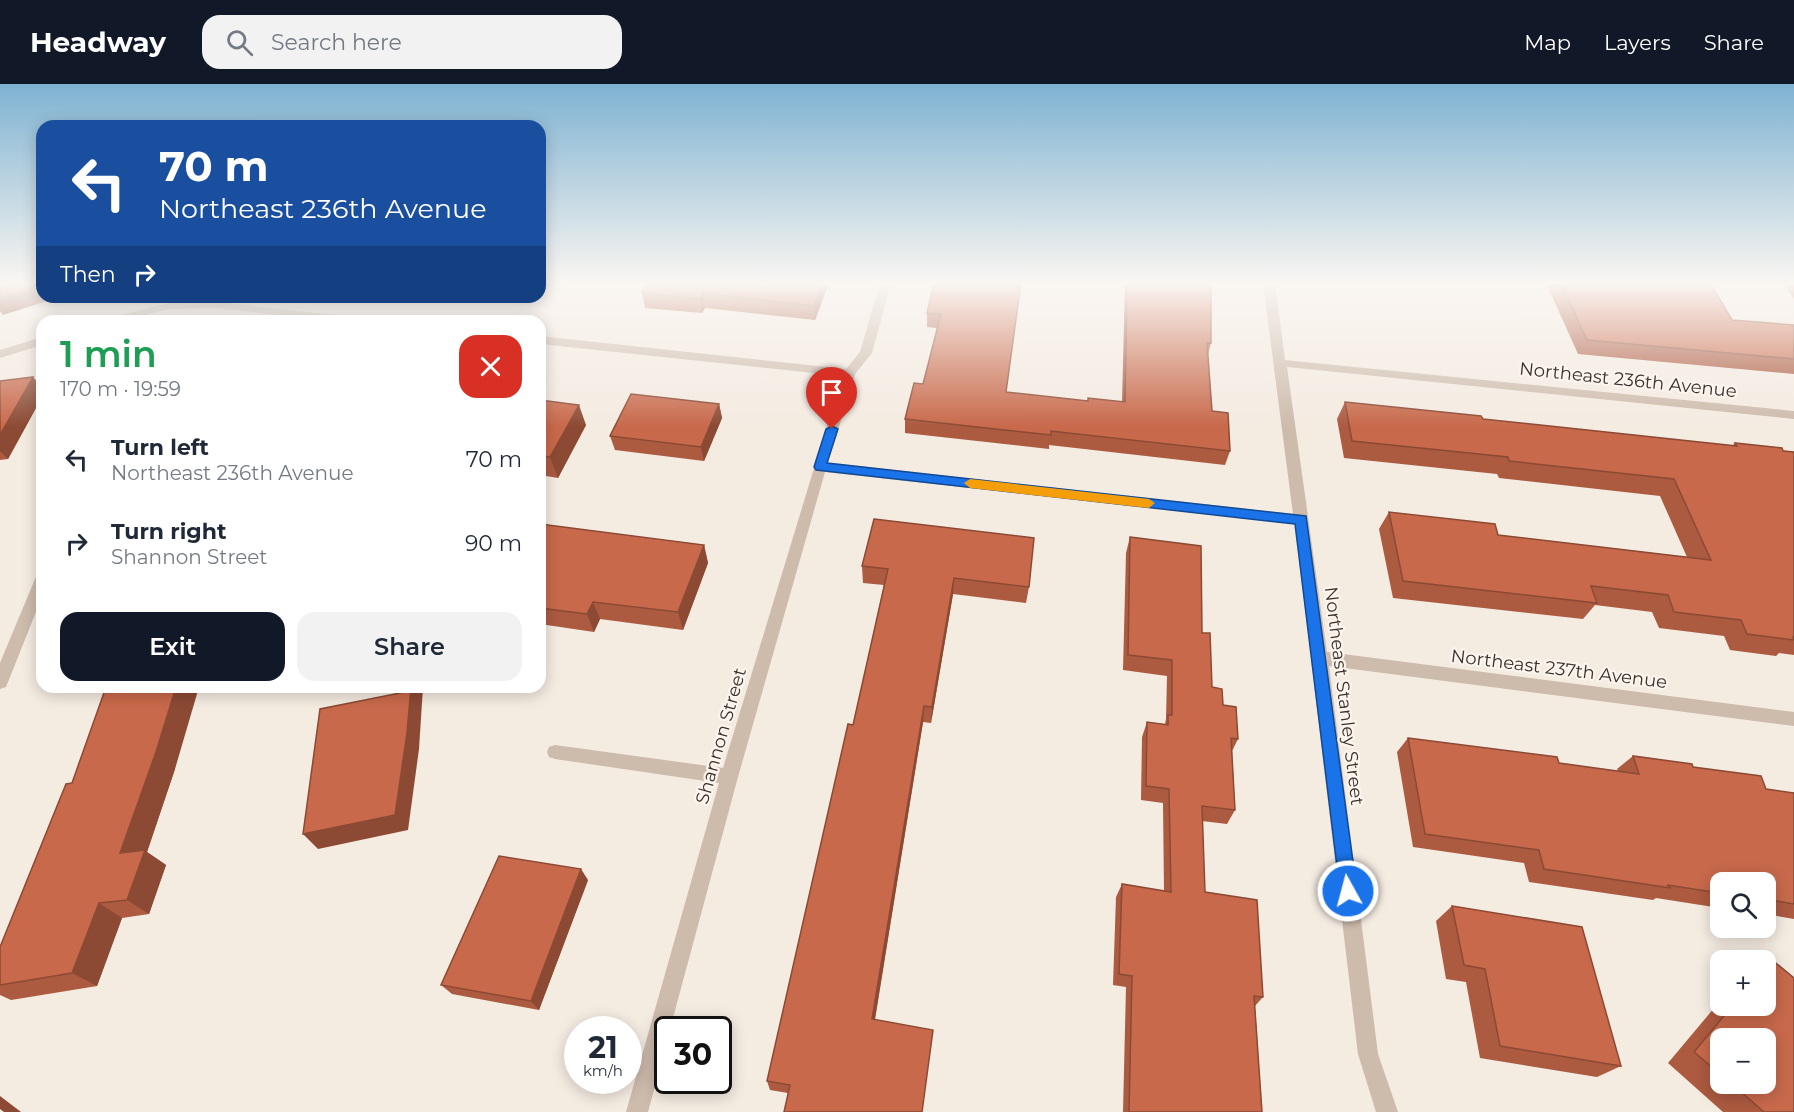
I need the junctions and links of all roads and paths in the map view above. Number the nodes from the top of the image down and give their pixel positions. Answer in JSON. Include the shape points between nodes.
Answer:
{"nodes":[{"id":1,"x":872,"y":331,"type":"edge"},
{"id":2,"x":1276,"y":331,"type":"edge"},
{"id":3,"x":546,"y":341,"type":"edge"},
{"id":4,"x":36,"y":343,"type":"edge"},
{"id":5,"x":0,"y":354,"type":"edge"},
{"id":6,"x":1280,"y":363,"type":"junction"},
{"id":7,"x":849,"y":373,"type":"junction"},
{"id":8,"x":1794,"y":415,"type":"edge"},
{"id":9,"x":820,"y":467,"type":"junction"},
{"id":10,"x":1301,"y":520,"type":"junction"},
{"id":11,"x":36,"y":594,"type":"edge"},
{"id":12,"x":1320,"y":658,"type":"junction"},
{"id":13,"x":0,"y":681,"type":"edge"},
{"id":14,"x":1794,"y":719,"type":"edge"},
{"id":15,"x":555,"y":752,"type":"dead end"},
{"id":16,"x":729,"y":777,"type":"junction"},
{"id":17,"x":637,"y":1112,"type":"edge"},
{"id":18,"x":1387,"y":1112,"type":"edge"}],
"edges":[{"from":1,"to":7,"type":"street","via":[[866,353]]},
{"from":2,"to":6,"type":"street","name":"Northeast Stanley Street"},
{"from":3,"to":7,"type":"street"},
{"from":4,"to":5,"type":"street"},
{"from":6,"to":8,"type":"street","name":"Northeast 236th Avenue"},
{"from":6,"to":10,"type":"street","name":"Northeast Stanley Street"},
{"from":7,"to":9,"type":"street","name":"Shannon Street"},
{"from":9,"to":10,"type":"street"},
{"from":9,"to":16,"type":"street","name":"Shannon Street"},
{"from":10,"to":12,"type":"street","name":"Northeast Stanley Street"},
{"from":11,"to":13,"type":"street"},
{"from":12,"to":14,"type":"street","name":"Northeast 237th Avenue"},
{"from":12,"to":18,"type":"street","name":"Northeast Stanley Street","via":[[1368,1054]]},
{"from":15,"to":16,"type":"street"},
{"from":16,"to":17,"type":"street","name":"Shannon Street"}]}
